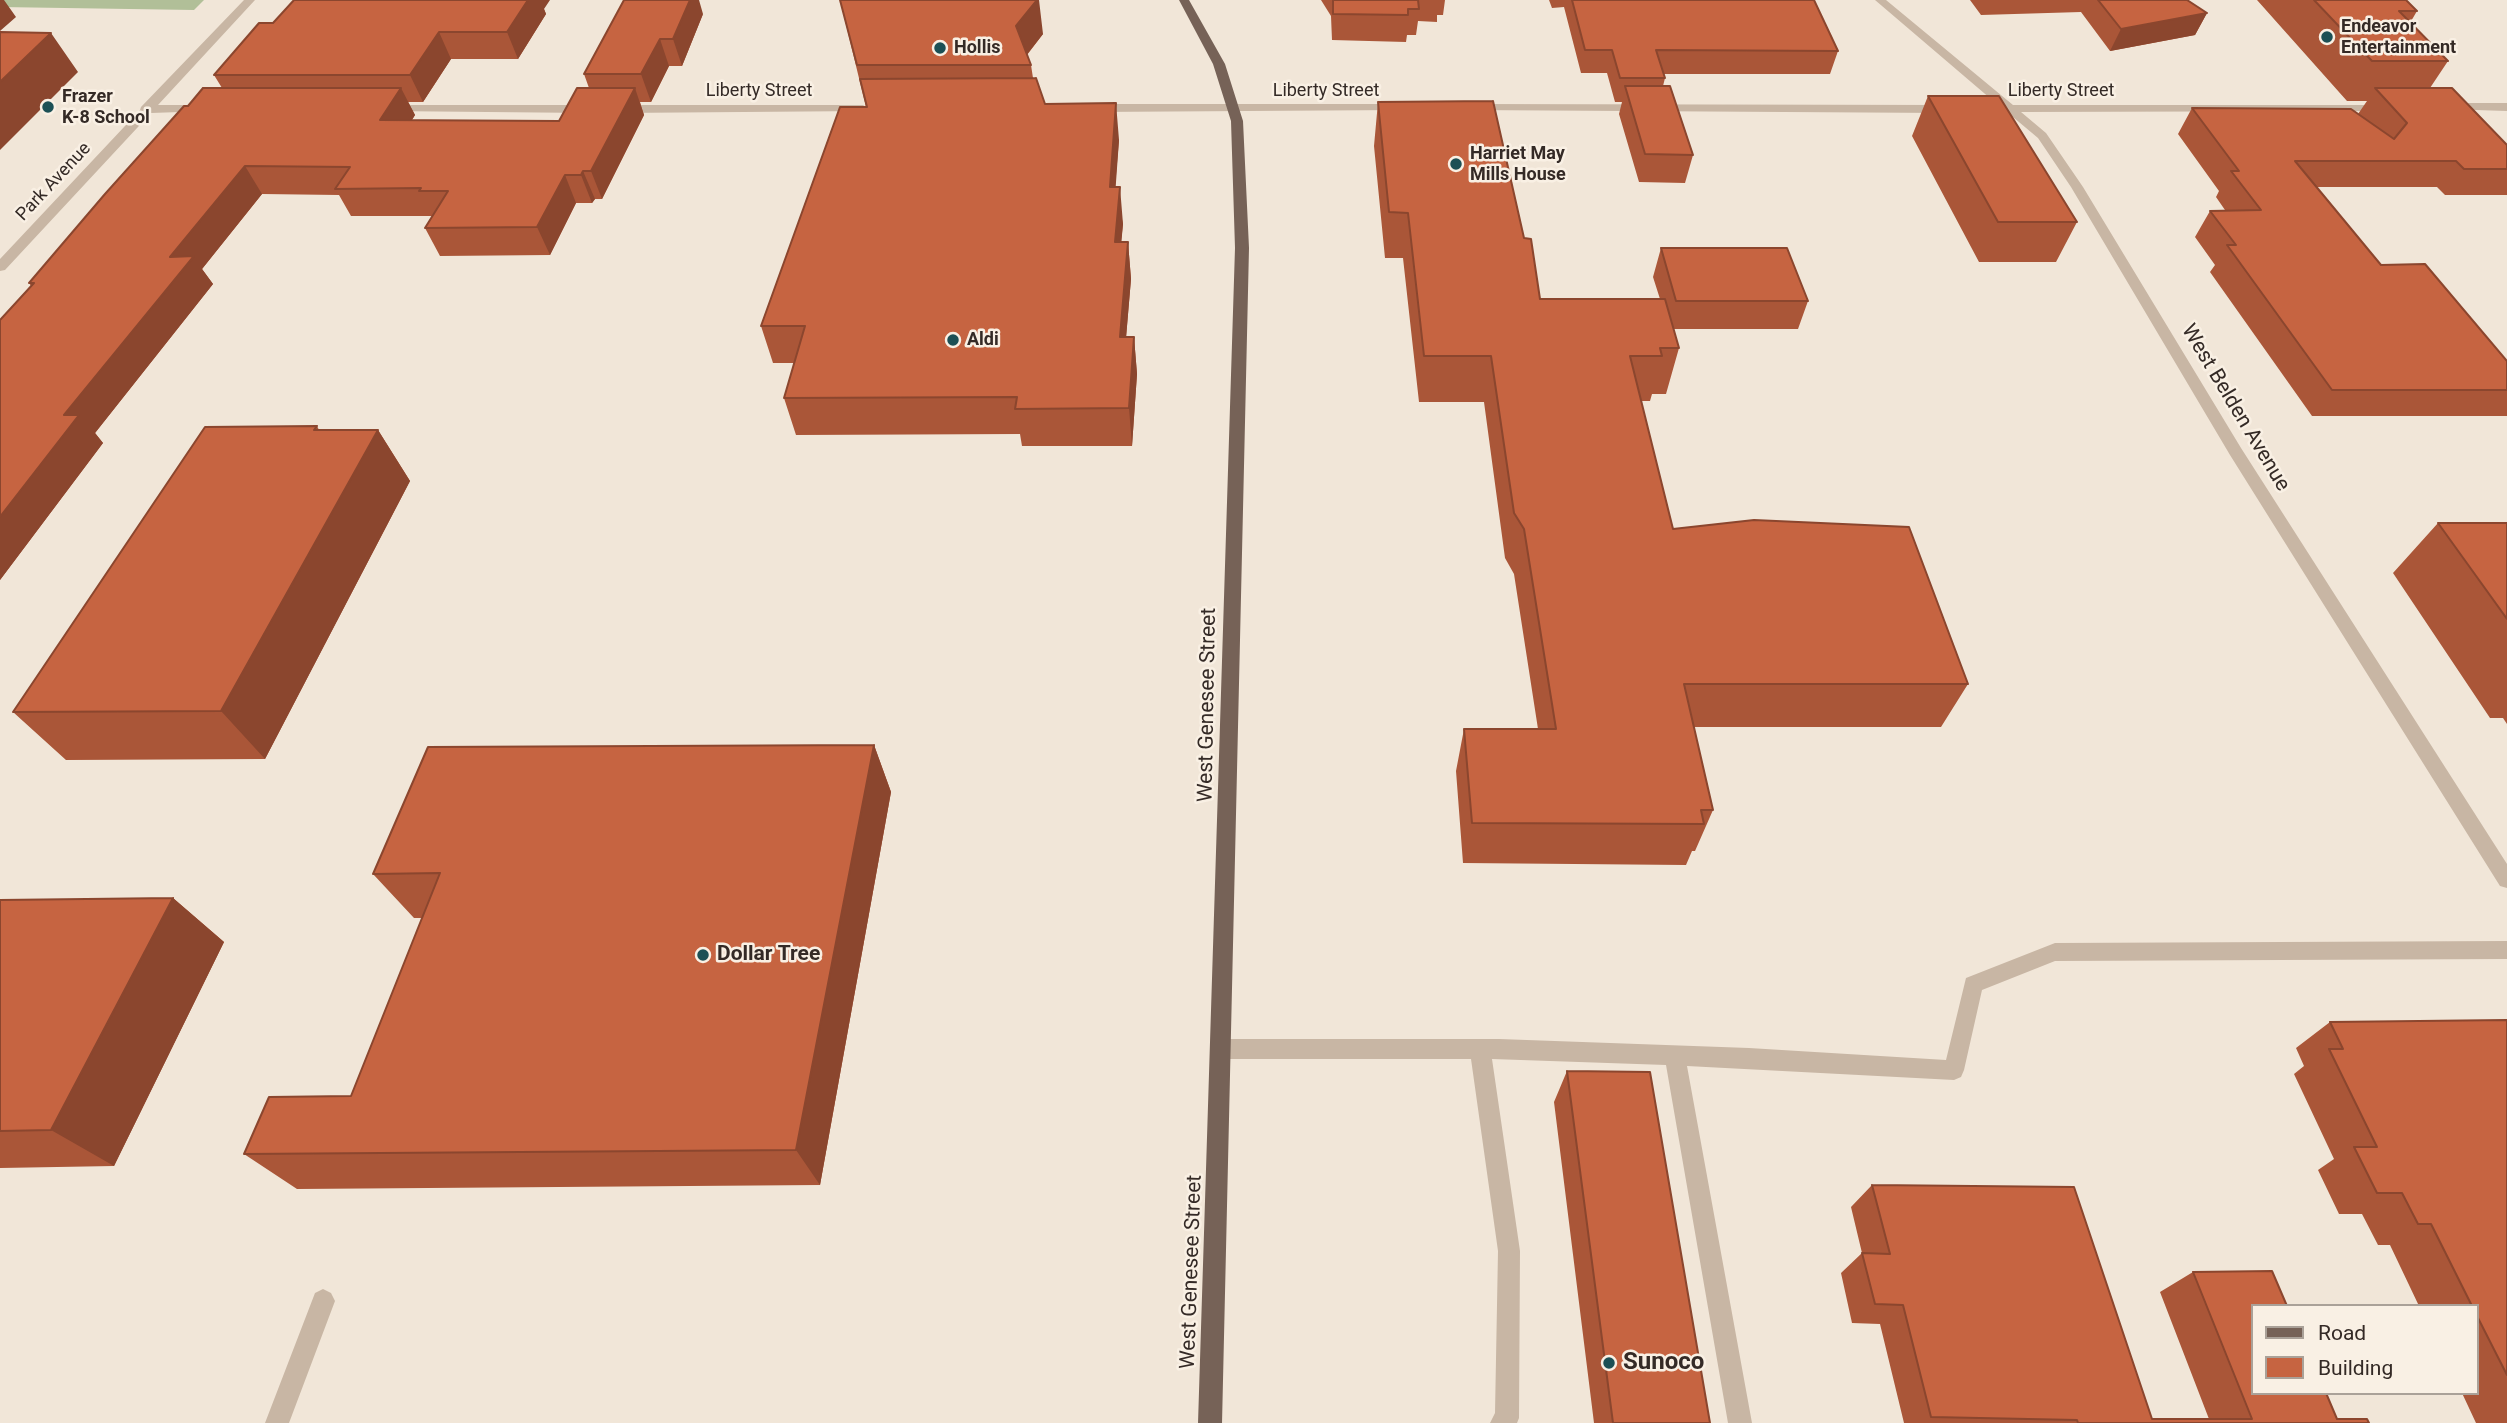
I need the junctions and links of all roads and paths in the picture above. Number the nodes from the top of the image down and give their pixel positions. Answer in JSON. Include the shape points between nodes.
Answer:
{"nodes":[{"id":1,"x":250,"y":0,"type":"edge"},
{"id":2,"x":1184,"y":0,"type":"edge"},
{"id":3,"x":1880,"y":0,"type":"edge"},
{"id":4,"x":2396,"y":107,"type":"edge"},
{"id":5,"x":2437,"y":107,"type":"edge"},
{"id":6,"x":2464,"y":107,"type":"junction"},
{"id":7,"x":2507,"y":107,"type":"edge"},
{"id":8,"x":871,"y":108,"type":"edge"},
{"id":9,"x":1080,"y":108,"type":"edge"},
{"id":10,"x":1234,"y":108,"type":"junction"},
{"id":11,"x":1415,"y":108,"type":"edge"},
{"id":12,"x":1455,"y":108,"type":"edge"},
{"id":13,"x":145,"y":109,"type":"junction"},
{"id":14,"x":215,"y":109,"type":"edge"},
{"id":15,"x":383,"y":109,"type":"edge"},
{"id":16,"x":1955,"y":109,"type":"edge"},
{"id":17,"x":1969,"y":109,"type":"edge"},
{"id":18,"x":2011,"y":109,"type":"junction"},
{"id":19,"x":2481,"y":125,"type":"edge"},
{"id":20,"x":0,"y":267,"type":"edge"},
{"id":21,"x":2507,"y":880,"type":"edge"},
{"id":22,"x":2507,"y":950,"type":"edge"},
{"id":23,"x":1221,"y":1049,"type":"junction"},
{"id":24,"x":1480,"y":1049,"type":"junction"},
{"id":25,"x":1675,"y":1056,"type":"junction"},
{"id":26,"x":323,"y":1301,"type":"dead end"},
{"id":27,"x":277,"y":1423,"type":"edge"},
{"id":28,"x":1210,"y":1423,"type":"edge"},
{"id":29,"x":1502,"y":1423,"type":"edge"},
{"id":30,"x":1740,"y":1423,"type":"edge"}],
"edges":[{"from":1,"to":13,"type":"street","name":"Park Avenue"},
{"from":2,"to":10,"type":"main road","name":"West Genesee Street","via":[[1219,64]]},
{"from":3,"to":18,"type":"street","name":"West Belden Avenue"},
{"from":4,"to":18,"type":"street","name":"Liberty Street"},
{"from":5,"to":6,"type":"street"},
{"from":6,"to":7,"type":"street"},
{"from":6,"to":19,"type":"street"},
{"from":8,"to":15,"type":"street","name":"Liberty Street"},
{"from":9,"to":10,"type":"street","name":"Liberty Street"},
{"from":10,"to":11,"type":"street","name":"Liberty Street"},
{"from":10,"to":23,"type":"main road","name":"West Genesee Street","via":[[1242,248]]},
{"from":12,"to":16,"type":"street"},
{"from":13,"to":14,"type":"street"},
{"from":13,"to":20,"type":"street","name":"Park Avenue"},
{"from":17,"to":18,"type":"street","name":"Liberty Street"},
{"from":18,"to":21,"type":"street","name":"West Belden Avenue","via":[[2042,136],[2077,187],[2235,452]]},
{"from":22,"to":25,"type":"street","via":[[2055,952],[1973,984],[1954,1070]]},
{"from":23,"to":24,"type":"street"},
{"from":23,"to":28,"type":"main road","name":"West Genesee Street"},
{"from":24,"to":25,"type":"street"},
{"from":24,"to":29,"type":"street","via":[[1509,1251],[1507,1418]]},
{"from":25,"to":30,"type":"street"},
{"from":26,"to":27,"type":"street"}]}
